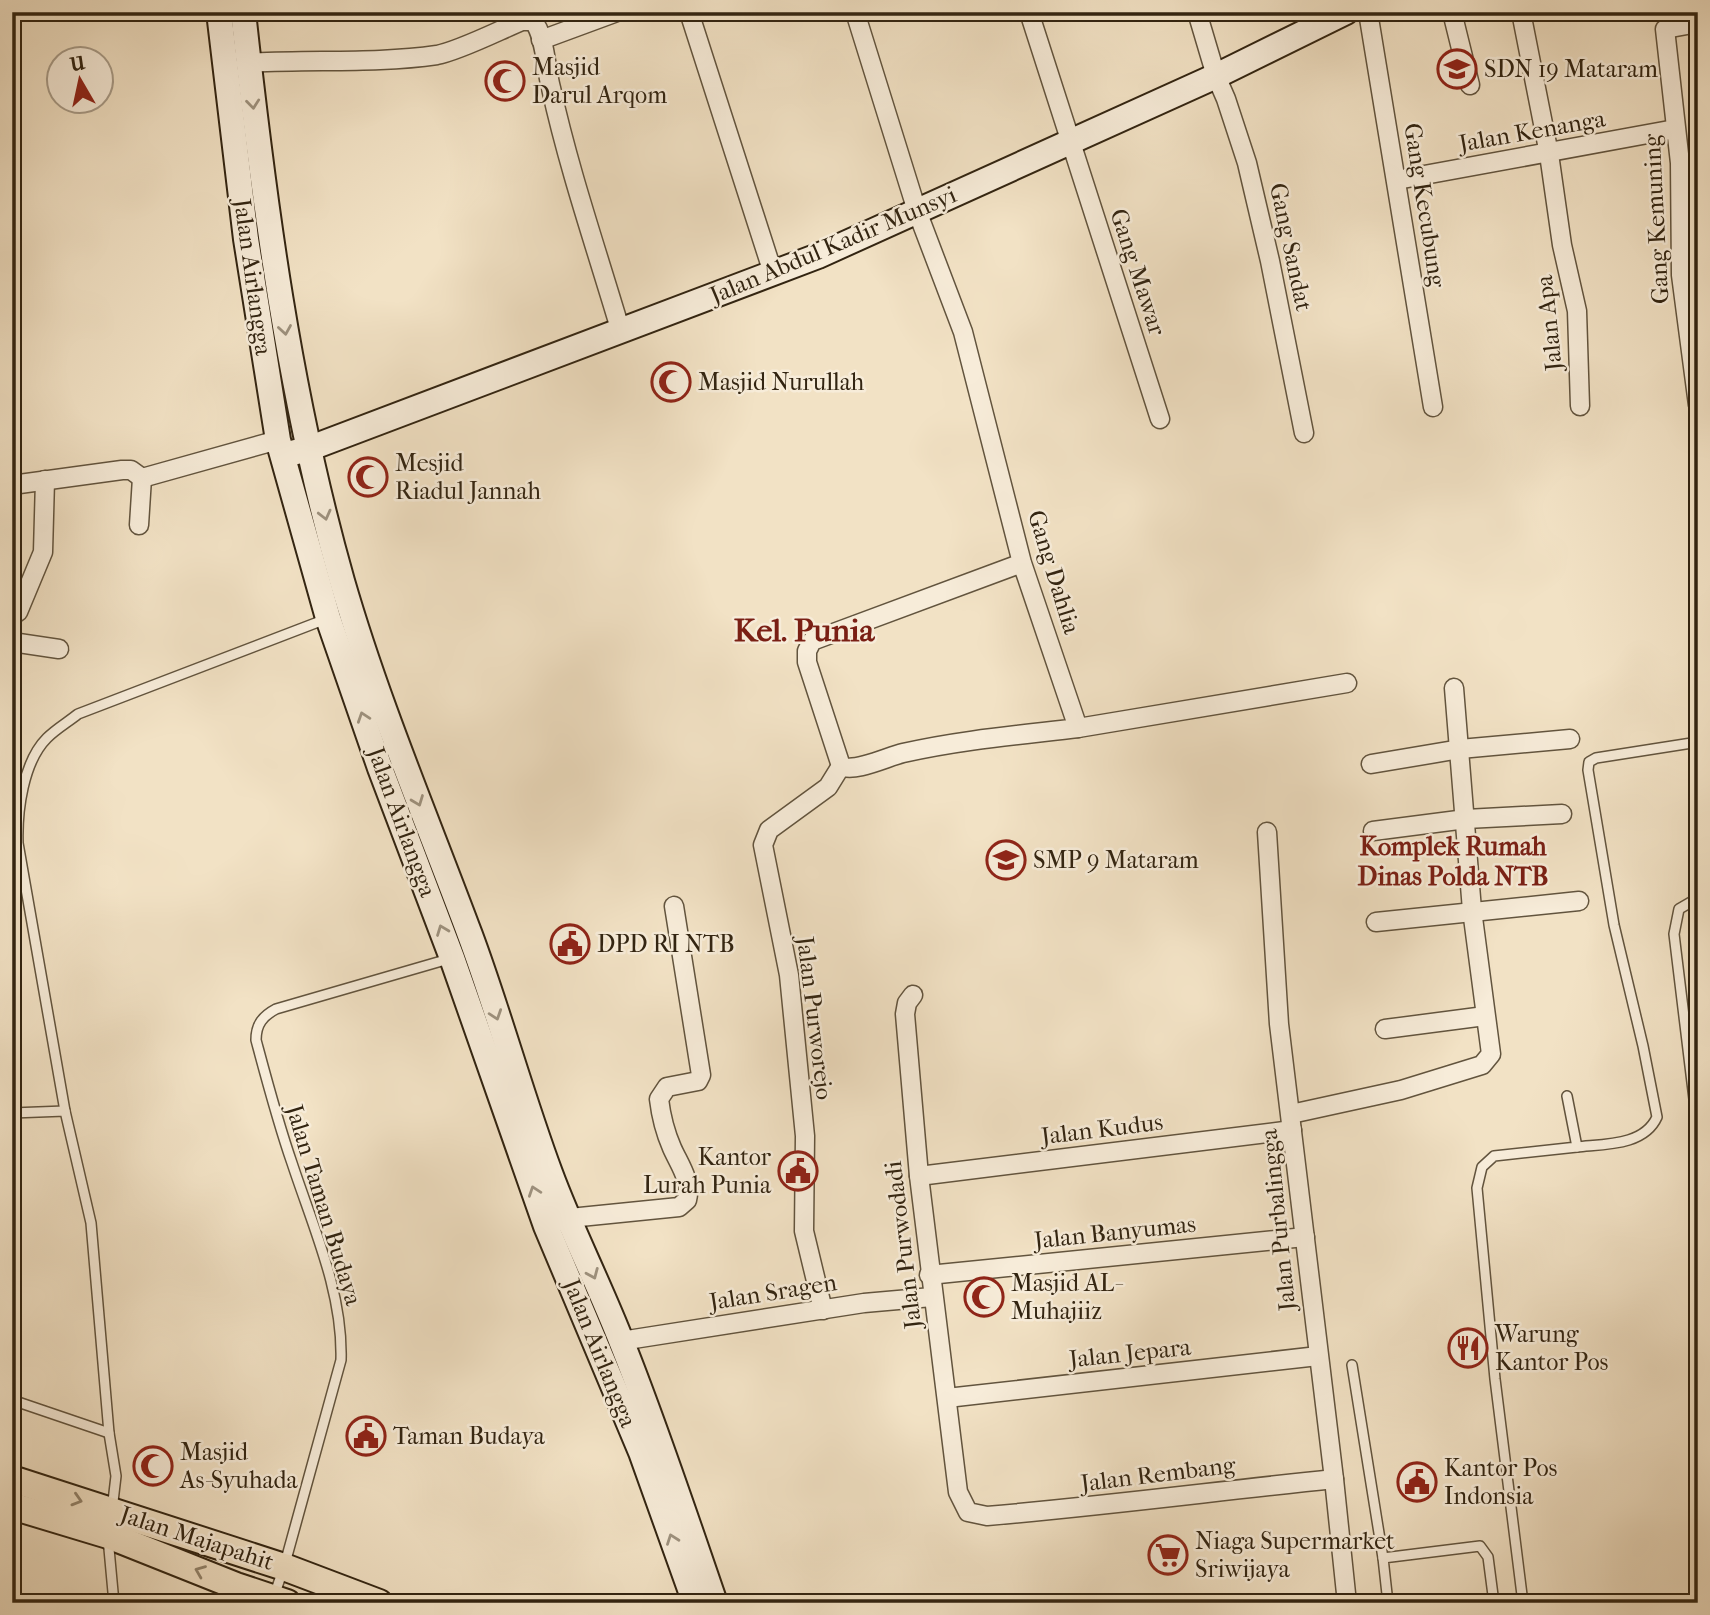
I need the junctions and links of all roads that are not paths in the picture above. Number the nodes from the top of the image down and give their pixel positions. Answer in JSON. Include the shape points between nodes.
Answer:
{"nodes":[{"id":1,"x":219,"y":12,"type":"edge"},
{"id":2,"x":243,"y":12,"type":"edge"},
{"id":3,"x":617,"y":12,"type":"edge"},
{"id":4,"x":689,"y":12,"type":"edge"},
{"id":5,"x":855,"y":12,"type":"edge"},
{"id":6,"x":1029,"y":12,"type":"edge"},
{"id":7,"x":1197,"y":12,"type":"edge"},
{"id":8,"x":1346,"y":12,"type":"edge"},
{"id":9,"x":1368,"y":12,"type":"edge"},
{"id":10,"x":1452,"y":12,"type":"edge"},
{"id":11,"x":1521,"y":12,"type":"edge"},
{"id":12,"x":1698,"y":23,"type":"edge"},
{"id":13,"x":539,"y":32,"type":"junction"},
{"id":14,"x":249,"y":62,"type":"junction"},
{"id":15,"x":1216,"y":76,"type":"junction"},
{"id":16,"x":1470,"y":85,"type":"dead end"},
{"id":17,"x":1675,"y":129,"type":"junction"},
{"id":18,"x":245,"y":138,"type":"junction"},
{"id":19,"x":1070,"y":141,"type":"junction"},
{"id":20,"x":1549,"y":154,"type":"junction"},
{"id":21,"x":1397,"y":180,"type":"junction"},
{"id":22,"x":917,"y":211,"type":"junction"},
{"id":23,"x":773,"y":272,"type":"junction"},
{"id":24,"x":621,"y":332,"type":"junction"},
{"id":25,"x":1580,"y":400,"type":"dead end"},
{"id":26,"x":1698,"y":405,"type":"edge"},
{"id":27,"x":1433,"y":407,"type":"dead end"},
{"id":28,"x":1160,"y":419,"type":"dead end"},
{"id":29,"x":1304,"y":433,"type":"dead end"},
{"id":30,"x":280,"y":447,"type":"junction"},
{"id":31,"x":308,"y":449,"type":"junction"},
{"id":32,"x":142,"y":478,"type":"junction"},
{"id":33,"x":45,"y":480,"type":"junction"},
{"id":34,"x":12,"y":485,"type":"edge"},
{"id":35,"x":139,"y":525,"type":"dead end"},
{"id":36,"x":1022,"y":563,"type":"junction"},
{"id":37,"x":18,"y":612,"type":"dead end"},
{"id":38,"x":328,"y":618,"type":"junction"},
{"id":39,"x":12,"y":642,"type":"edge"},
{"id":40,"x":59,"y":649,"type":"dead end"},
{"id":41,"x":1347,"y":683,"type":"dead end"},
{"id":42,"x":1454,"y":688,"type":"dead end"},
{"id":43,"x":1078,"y":728,"type":"junction"},
{"id":44,"x":1570,"y":739,"type":"dead end"},
{"id":45,"x":1698,"y":742,"type":"edge"},
{"id":46,"x":1460,"y":750,"type":"junction"},
{"id":47,"x":391,"y":763,"type":"junction"},
{"id":48,"x":1371,"y":764,"type":"dead end"},
{"id":49,"x":847,"y":767,"type":"junction"},
{"id":50,"x":1562,"y":814,"type":"dead end"},
{"id":51,"x":1466,"y":819,"type":"junction"},
{"id":52,"x":1373,"y":831,"type":"dead end"},
{"id":53,"x":1267,"y":832,"type":"dead end"},
{"id":54,"x":1698,"y":898,"type":"edge"},
{"id":55,"x":1579,"y":901,"type":"dead end"},
{"id":56,"x":674,"y":906,"type":"dead end"},
{"id":57,"x":1472,"y":911,"type":"junction"},
{"id":58,"x":1376,"y":922,"type":"dead end"},
{"id":59,"x":452,"y":958,"type":"junction"},
{"id":60,"x":913,"y":995,"type":"dead end"},
{"id":61,"x":1485,"y":1016,"type":"junction"},
{"id":62,"x":1385,"y":1030,"type":"dead end"},
{"id":63,"x":1567,"y":1096,"type":"dead end"},
{"id":64,"x":65,"y":1111,"type":"junction"},
{"id":65,"x":12,"y":1113,"type":"edge"},
{"id":66,"x":1292,"y":1122,"type":"junction"},
{"id":67,"x":1698,"y":1132,"type":"edge"},
{"id":68,"x":1577,"y":1147,"type":"junction"},
{"id":69,"x":919,"y":1176,"type":"junction"},
{"id":70,"x":558,"y":1222,"type":"junction"},
{"id":71,"x":1305,"y":1237,"type":"junction"},
{"id":72,"x":929,"y":1275,"type":"junction"},
{"id":73,"x":932,"y":1297,"type":"junction"},
{"id":74,"x":823,"y":1310,"type":"junction"},
{"id":75,"x":621,"y":1341,"type":"junction"},
{"id":76,"x":1318,"y":1356,"type":"junction"},
{"id":77,"x":1352,"y":1365,"type":"dead end"},
{"id":78,"x":947,"y":1398,"type":"junction"},
{"id":79,"x":12,"y":1400,"type":"edge"},
{"id":80,"x":109,"y":1433,"type":"junction"},
{"id":81,"x":12,"y":1479,"type":"edge"},
{"id":82,"x":1334,"y":1479,"type":"junction"},
{"id":83,"x":12,"y":1506,"type":"edge"},
{"id":84,"x":986,"y":1516,"type":"joint"},
{"id":85,"x":110,"y":1523,"type":"junction"},
{"id":86,"x":1383,"y":1558,"type":"junction"},
{"id":87,"x":284,"y":1567,"type":"junction"},
{"id":88,"x":231,"y":1594,"type":"edge"},
{"id":89,"x":280,"y":1600,"type":"edge"},
{"id":90,"x":114,"y":1603,"type":"edge"},
{"id":91,"x":379,"y":1603,"type":"edge"},
{"id":92,"x":695,"y":1603,"type":"edge"},
{"id":93,"x":715,"y":1603,"type":"edge"},
{"id":94,"x":1347,"y":1603,"type":"edge"},
{"id":95,"x":1388,"y":1603,"type":"edge"},
{"id":96,"x":1494,"y":1603,"type":"edge"},
{"id":97,"x":1523,"y":1603,"type":"edge"}],
"edges":[{"from":1,"to":18,"type":"main road","name":"Jalan Airlangga"},
{"from":2,"to":14,"type":"main road","name":"Jalan Airlangga"},
{"from":3,"to":13,"type":"street"},
{"from":4,"to":23,"type":"street"},
{"from":5,"to":22,"type":"street","name":"Gang Dahlia"},
{"from":6,"to":19,"type":"street","name":"Gang Mawar"},
{"from":7,"to":15,"type":"street","name":"Gang Sandat"},
{"from":8,"to":15,"type":"main road","name":"Jalan Abdul Kadir Munsyi"},
{"from":9,"to":21,"type":"street","name":"Gang Kecubung"},
{"from":10,"to":16,"type":"street"},
{"from":11,"to":20,"type":"street","name":"Jalan Apa"},
{"from":12,"to":17,"type":"street","name":"Gang Kemuning","via":[[1665,29]]},
{"from":13,"to":14,"type":"street","via":[[533,21],[522,20],[440,54],[343,62]]},
{"from":13,"to":24,"type":"street","via":[[563,136]]},
{"from":14,"to":18,"type":"main road","name":"Jalan Airlangga","one_way":true},
{"from":15,"to":19,"type":"main road","name":"Jalan Abdul Kadir Munsyi"},
{"from":15,"to":29,"type":"street","name":"Gang Sandat","via":[[1247,163]]},
{"from":17,"to":20,"type":"street","name":"Jalan Kenanga"},
{"from":17,"to":26,"type":"street","name":"Gang Kemuning","via":[[1681,275]]},
{"from":18,"to":30,"type":"main road","name":"Jalan Airlangga","via":[[246,239]]},
{"from":18,"to":31,"type":"main road","name":"Jalan Airlangga","one_way":true},
{"from":19,"to":22,"type":"main road","name":"Jalan Abdul Kadir Munsyi"},
{"from":19,"to":28,"type":"street","name":"Gang Mawar"},
{"from":20,"to":21,"type":"street","name":"Jalan Kenanga"},
{"from":20,"to":25,"type":"street","name":"Jalan Apa","via":[[1577,311]]},
{"from":21,"to":27,"type":"street","name":"Gang Kecubung"},
{"from":22,"to":23,"type":"main road","name":"Jalan Abdul Kadir Munsyi"},
{"from":22,"to":36,"type":"street","name":"Gang Dahlia","via":[[963,332]]},
{"from":23,"to":24,"type":"main road","name":"Jalan Abdul Kadir Munsyi"},
{"from":24,"to":31,"type":"main road","name":"Jalan Abdul Kadir Munsyi"},
{"from":30,"to":31,"type":"main road","name":"Jalan Abdul Kadir Munsyi"},
{"from":30,"to":32,"type":"street"},
{"from":30,"to":38,"type":"main road","name":"Jalan Airlangga"},
{"from":31,"to":47,"type":"main road","name":"Jalan Airlangga","one_way":true},
{"from":32,"to":33,"type":"street","via":[[122,470]]},
{"from":32,"to":35,"type":"street"},
{"from":33,"to":34,"type":"street"},
{"from":33,"to":37,"type":"street","via":[[43,552]]},
{"from":36,"to":43,"type":"street","name":"Gang Dahlia"},
{"from":36,"to":49,"type":"street","via":[[812,641],[807,662]]},
{"from":47,"to":38,"type":"main road","name":"Jalan Airlangga","one_way":true},
{"from":38,"to":64,"type":"lane","via":[[78,714],[46,739],[36,755],[23,788],[18,843]]},
{"from":39,"to":40,"type":"street"},
{"from":41,"to":43,"type":"street"},
{"from":42,"to":46,"type":"street","name":"Jalan Kudus"},
{"from":43,"to":49,"type":"street","via":[[945,744]]},
{"from":44,"to":46,"type":"street"},
{"from":45,"to":68,"type":"lane","via":[[1589,762],[1614,925],[1657,1117],[1653,1126],[1625,1142]]},
{"from":46,"to":48,"type":"street"},
{"from":46,"to":51,"type":"street","name":"Jalan Kudus"},
{"from":59,"to":47,"type":"main road","name":"Jalan Airlangga","one_way":true},
{"from":47,"to":70,"type":"main road","name":"Jalan Airlangga","one_way":true,"via":[[472,940],[551,1176]]},
{"from":49,"to":74,"type":"street","name":"Jalan Purworejo","via":[[828,787],[769,830],[763,845],[789,975],[805,1136],[804,1231]]},
{"from":50,"to":51,"type":"street"},
{"from":51,"to":52,"type":"street"},
{"from":51,"to":57,"type":"street","name":"Jalan Kudus"},
{"from":53,"to":66,"type":"street","name":"Jalan Purbalingga","via":[[1279,1024]]},
{"from":54,"to":67,"type":"lane","via":[[1679,909],[1674,934]]},
{"from":55,"to":57,"type":"street"},
{"from":56,"to":70,"type":"street","via":[[701,1075],[698,1081],[667,1087],[659,1099],[671,1147],[688,1183],[687,1200],[679,1207]]},
{"from":57,"to":58,"type":"street"},
{"from":57,"to":61,"type":"street","name":"Jalan Kudus"},
{"from":70,"to":59,"type":"main road","name":"Jalan Airlangga","one_way":true},
{"from":59,"to":87,"type":"lane","name":"Jalan Taman Budaya","via":[[276,1009],[265,1015],[256,1031],[278,1124],[342,1330],[341,1360]]},
{"from":60,"to":69,"type":"street","name":"Jalan Purwodadi","via":[[905,1014]]},
{"from":61,"to":62,"type":"street"},
{"from":61,"to":66,"type":"street","name":"Jalan Kudus","via":[[1490,1054],[1482,1065]]},
{"from":63,"to":68,"type":"lane"},
{"from":64,"to":65,"type":"lane"},
{"from":64,"to":80,"type":"lane","via":[[91,1223]]},
{"from":66,"to":69,"type":"street","name":"Jalan Kudus"},
{"from":66,"to":71,"type":"street","name":"Jalan Purbalingga"},
{"from":68,"to":97,"type":"lane","via":[[1494,1156],[1482,1167],[1477,1188]]},
{"from":69,"to":72,"type":"street","name":"Jalan Purwodadi"},
{"from":70,"to":75,"type":"main road","name":"Jalan Airlangga","one_way":true},
{"from":92,"to":70,"type":"main road","name":"Jalan Airlangga","one_way":true},
{"from":71,"to":72,"type":"street","name":"Jalan Banyumas"},
{"from":71,"to":76,"type":"street","name":"Jalan Purbalingga"},
{"from":72,"to":73,"type":"street","name":"Jalan Purwodadi"},
{"from":73,"to":74,"type":"street","name":"Jalan Sragen"},
{"from":73,"to":78,"type":"street","name":"Jalan Purwodadi"},
{"from":74,"to":75,"type":"street","name":"Jalan Sragen"},
{"from":75,"to":93,"type":"main road","name":"Jalan Airlangga"},
{"from":76,"to":78,"type":"street","name":"Jalan Jepara"},
{"from":76,"to":82,"type":"street","name":"Jalan Purbalingga"},
{"from":77,"to":86,"type":"lane"},
{"from":78,"to":84,"type":"street","name":"Jalan Purwodadi","via":[[958,1492],[968,1512]]},
{"from":79,"to":80,"type":"lane"},
{"from":80,"to":85,"type":"lane","via":[[116,1476]]},
{"from":81,"to":85,"type":"main road","name":"Jalan Majapahit","one_way":true},
{"from":82,"to":84,"type":"street","name":"Jalan Rembang"},
{"from":82,"to":94,"type":"street","name":"Jalan Purbalingga"},
{"from":83,"to":85,"type":"main road","name":"Jalan Majapahit"},
{"from":85,"to":87,"type":"main road","name":"Jalan Majapahit"},
{"from":88,"to":85,"type":"main road","name":"Jalan Majapahit","one_way":true},
{"from":85,"to":90,"type":"lane"},
{"from":86,"to":95,"type":"lane"},
{"from":86,"to":96,"type":"lane","via":[[1480,1546],[1488,1556]]},
{"from":87,"to":89,"type":"lane","name":"Jalan Taman Budaya"},
{"from":87,"to":91,"type":"main road","name":"Jalan Majapahit"},
{"from":88,"to":89,"type":"main road","name":"Jalan Majapahit"}]}
